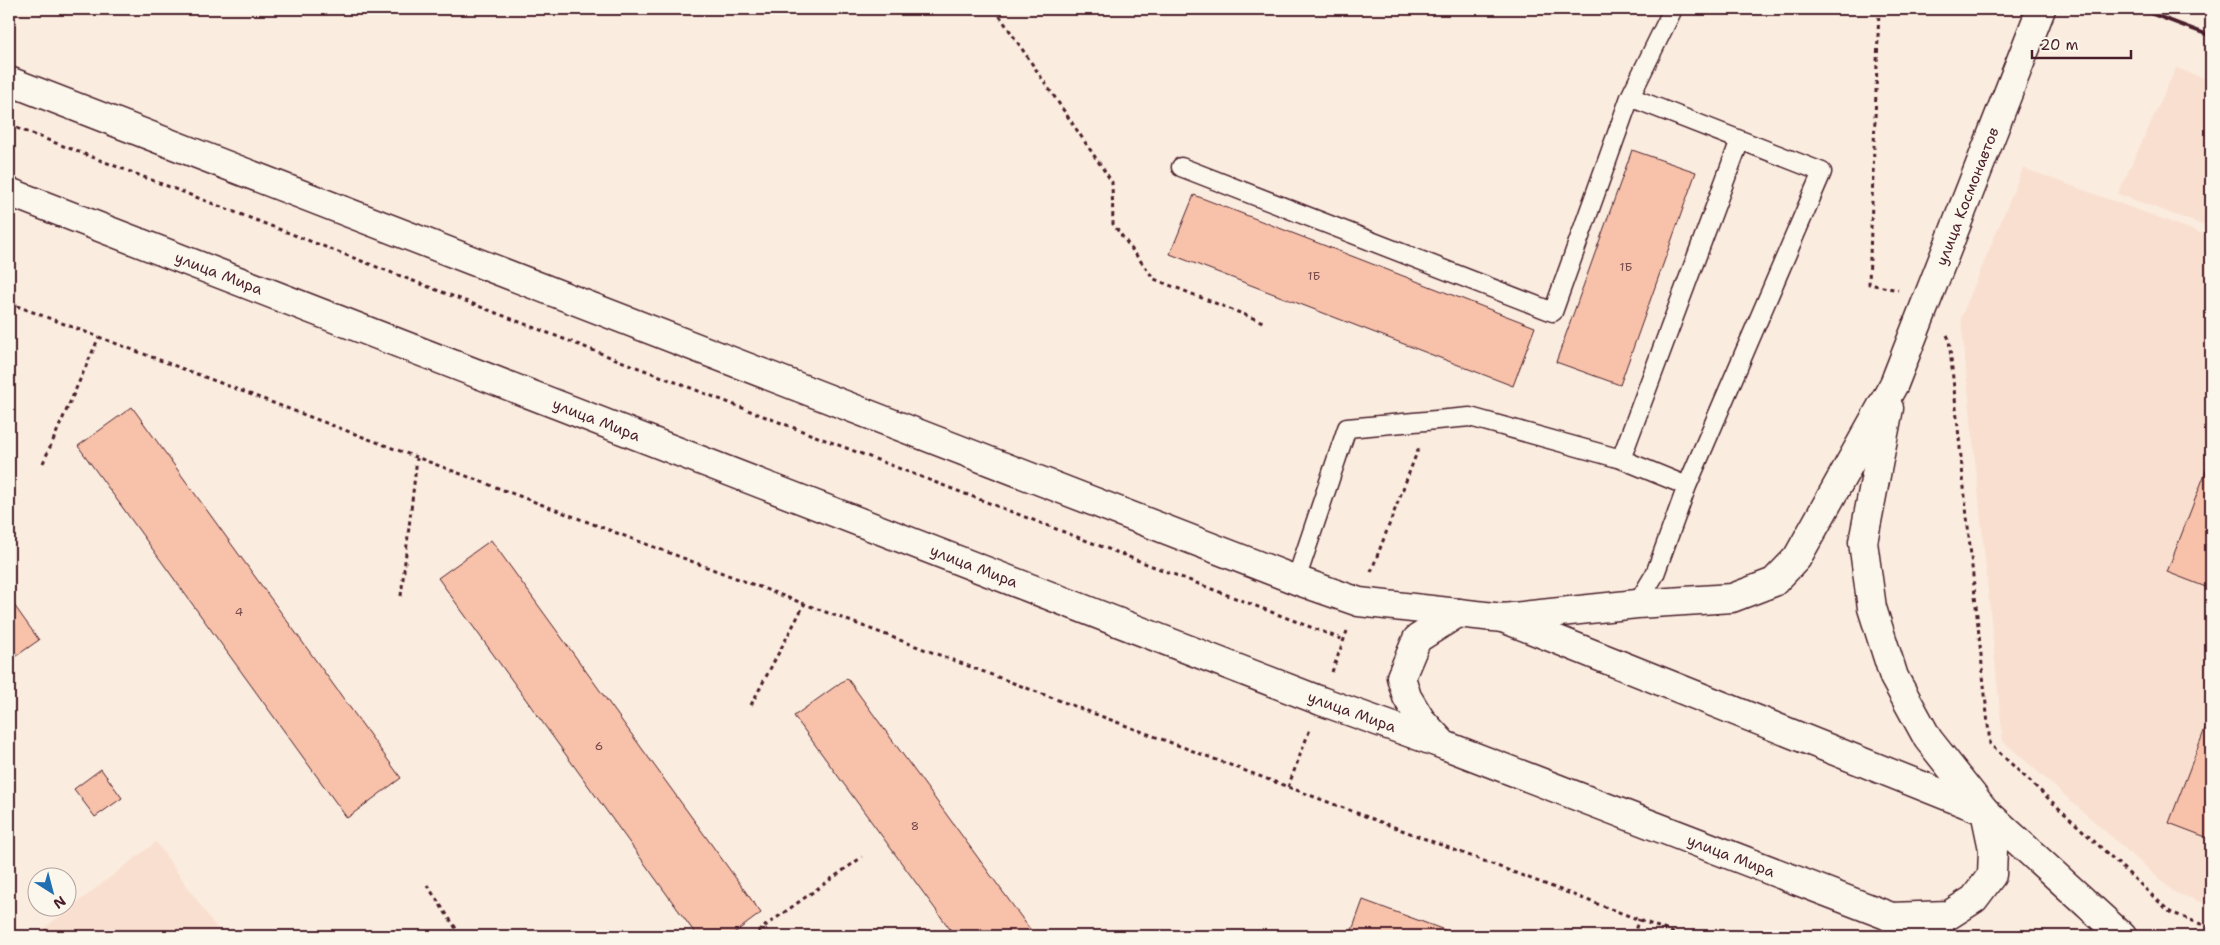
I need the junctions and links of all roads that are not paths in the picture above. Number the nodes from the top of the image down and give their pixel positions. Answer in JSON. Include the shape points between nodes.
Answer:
{"nodes":[{"id":1,"x":1673,"y":9,"type":"edge"},
{"id":2,"x":2042,"y":9,"type":"edge"},
{"id":3,"x":9,"y":82,"type":"edge"},
{"id":4,"x":1630,"y":97,"type":"junction"},
{"id":5,"x":1740,"y":140,"type":"junction"},
{"id":6,"x":1181,"y":167,"type":"dead end"},
{"id":7,"x":9,"y":192,"type":"edge"},
{"id":8,"x":1894,"y":384,"type":"junction"},
{"id":9,"x":1621,"y":459,"type":"junction"},
{"id":10,"x":1688,"y":486,"type":"junction"},
{"id":11,"x":1296,"y":580,"type":"junction"},
{"id":12,"x":1637,"y":604,"type":"junction"},
{"id":13,"x":1458,"y":613,"type":"junction"},
{"id":14,"x":1504,"y":618,"type":"junction"},
{"id":15,"x":1444,"y":745,"type":"junction"},
{"id":16,"x":1985,"y":812,"type":"junction"},
{"id":17,"x":1888,"y":917,"type":"junction"},
{"id":18,"x":1941,"y":936,"type":"edge"},
{"id":19,"x":2122,"y":936,"type":"edge"}],
"edges":[{"from":1,"to":4,"type":"lane"},
{"from":2,"to":8,"type":"main road","name":"улица Космонавтов"},
{"from":3,"to":11,"type":"main road"},
{"from":4,"to":5,"type":"lane"},
{"from":4,"to":6,"type":"lane","via":[[1553,312]]},
{"from":5,"to":9,"type":"lane"},
{"from":5,"to":10,"type":"lane","via":[[1822,172]]},
{"from":7,"to":15,"type":"main road","name":"улица Мира","via":[[1311,697]]},
{"from":8,"to":12,"type":"main road","via":[[1797,558],[1774,582],[1732,598]]},
{"from":8,"to":16,"type":"main road","via":[[1863,542],[1872,608],[1898,684],[1928,739]]},
{"from":9,"to":10,"type":"lane"},
{"from":9,"to":11,"type":"lane","via":[[1470,417],[1347,428]]},
{"from":10,"to":12,"type":"lane","via":[[1655,574]]},
{"from":11,"to":13,"type":"main road","via":[[1359,602]]},
{"from":12,"to":14,"type":"main road"},
{"from":13,"to":14,"type":"main road"},
{"from":13,"to":15,"type":"main road","via":[[1417,639],[1401,677],[1407,697],[1420,720]]},
{"from":14,"to":16,"type":"main road"},
{"from":15,"to":17,"type":"main road","name":"улица Мира"},
{"from":16,"to":17,"type":"main road","via":[[1993,849],[1992,875],[1974,899],[1949,915]]},
{"from":16,"to":19,"type":"main road"},
{"from":17,"to":18,"type":"main road","name":"улица Мира"}]}
